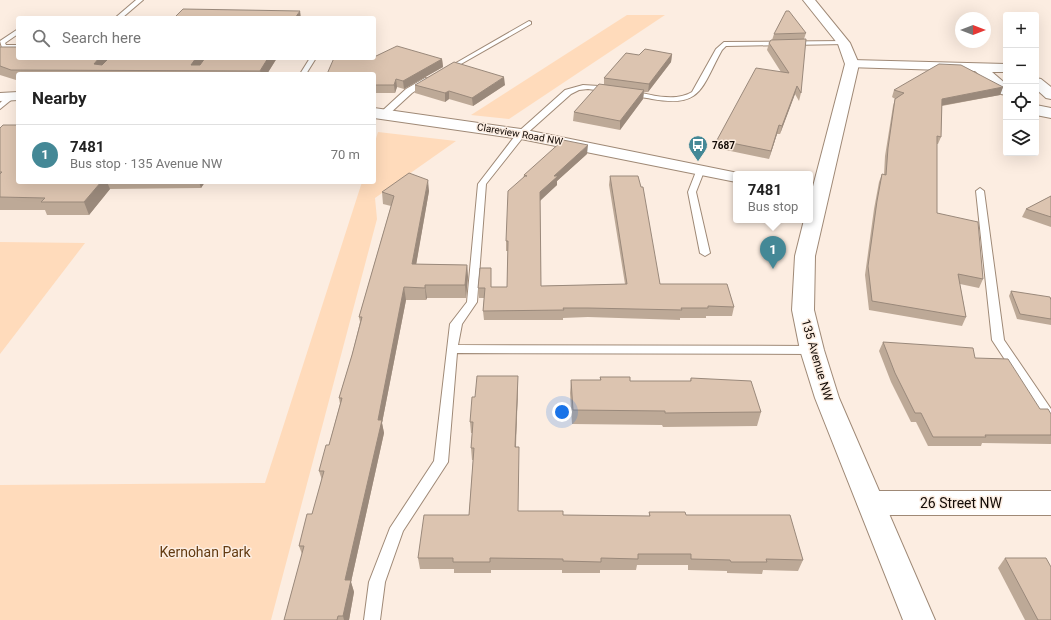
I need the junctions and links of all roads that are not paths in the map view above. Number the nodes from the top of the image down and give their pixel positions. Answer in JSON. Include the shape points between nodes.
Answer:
{"nodes":[{"id":1,"x":140,"y":0,"type":"edge"},
{"id":2,"x":809,"y":0,"type":"edge"},
{"id":3,"x":120,"y":16,"type":"edge"},
{"id":4,"x":529,"y":23,"type":"dead end"},
{"id":5,"x":16,"y":32,"type":"edge"},
{"id":6,"x":844,"y":43,"type":"junction"},
{"id":7,"x":2,"y":47,"type":"edge"},
{"id":8,"x":16,"y":48,"type":"edge"},
{"id":9,"x":312,"y":60,"type":"edge"},
{"id":10,"x":852,"y":64,"type":"junction"},
{"id":11,"x":979,"y":68,"type":"junction"},
{"id":12,"x":1003,"y":68,"type":"edge"},
{"id":13,"x":304,"y":72,"type":"edge"},
{"id":14,"x":1038,"y":84,"type":"edge"},
{"id":15,"x":1003,"y":88,"type":"edge"},
{"id":16,"x":1051,"y":95,"type":"edge"},
{"id":17,"x":10,"y":97,"type":"edge"},
{"id":18,"x":0,"y":107,"type":"edge"},
{"id":19,"x":1039,"y":111,"type":"edge"},
{"id":20,"x":379,"y":113,"type":"edge"},
{"id":21,"x":1051,"y":113,"type":"edge"},
{"id":22,"x":521,"y":134,"type":"junction"},
{"id":23,"x":701,"y":169,"type":"junction"},
{"id":24,"x":733,"y":176,"type":"edge"},
{"id":25,"x":980,"y":191,"type":"dead end"},
{"id":26,"x":815,"y":194,"type":"edge"},
{"id":27,"x":813,"y":206,"type":"edge"},
{"id":28,"x":810,"y":223,"type":"edge"},
{"id":29,"x":705,"y":253,"type":"dead end"},
{"id":30,"x":452,"y":349,"type":"junction"},
{"id":31,"x":812,"y":350,"type":"junction"},
{"id":32,"x":1051,"y":419,"type":"edge"},
{"id":33,"x":1051,"y":502,"type":"edge"},
{"id":34,"x":870,"y":504,"type":"junction"},
{"id":35,"x":372,"y":620,"type":"edge"},
{"id":36,"x":919,"y":620,"type":"edge"}],
"edges":[{"from":1,"to":3,"type":"lane"},
{"from":2,"to":6,"type":"street"},
{"from":4,"to":20,"type":"lane","via":[[437,75]]},
{"from":5,"to":7,"type":"lane","via":[[2,42]]},
{"from":6,"to":10,"type":"street"},
{"from":6,"to":22,"type":"lane","via":[[724,44],[691,97],[676,100],[590,87],[575,88]]},
{"from":7,"to":8,"type":"lane"},
{"from":9,"to":13,"type":"lane"},
{"from":10,"to":11,"type":"street"},
{"from":10,"to":26,"type":"street","name":"135 Avenue NW"},
{"from":11,"to":12,"type":"street"},
{"from":11,"to":15,"type":"street"},
{"from":14,"to":16,"type":"street"},
{"from":17,"to":18,"type":"lane"},
{"from":19,"to":21,"type":"street"},
{"from":20,"to":22,"type":"street","name":"Clareview Road NW"},
{"from":22,"to":23,"type":"street","name":"Clareview Road NW"},
{"from":22,"to":30,"type":"lane","via":[[482,184],[472,302],[456,324]]},
{"from":23,"to":24,"type":"street","name":"Clareview Road NW"},
{"from":23,"to":29,"type":"lane","via":[[692,192]]},
{"from":25,"to":32,"type":"lane","via":[[998,340]]},
{"from":26,"to":27,"type":"street","name":"135 Avenue NW"},
{"from":28,"to":31,"type":"street","name":"135 Avenue NW","via":[[805,256],[803,310]]},
{"from":30,"to":31,"type":"lane"},
{"from":30,"to":35,"type":"lane","via":[[441,462],[397,528],[377,582]]},
{"from":31,"to":34,"type":"street","name":"135 Avenue NW","via":[[827,398]]},
{"from":33,"to":34,"type":"street","name":"26 Street NW"},
{"from":34,"to":36,"type":"street","name":"135 Avenue NW"}]}
